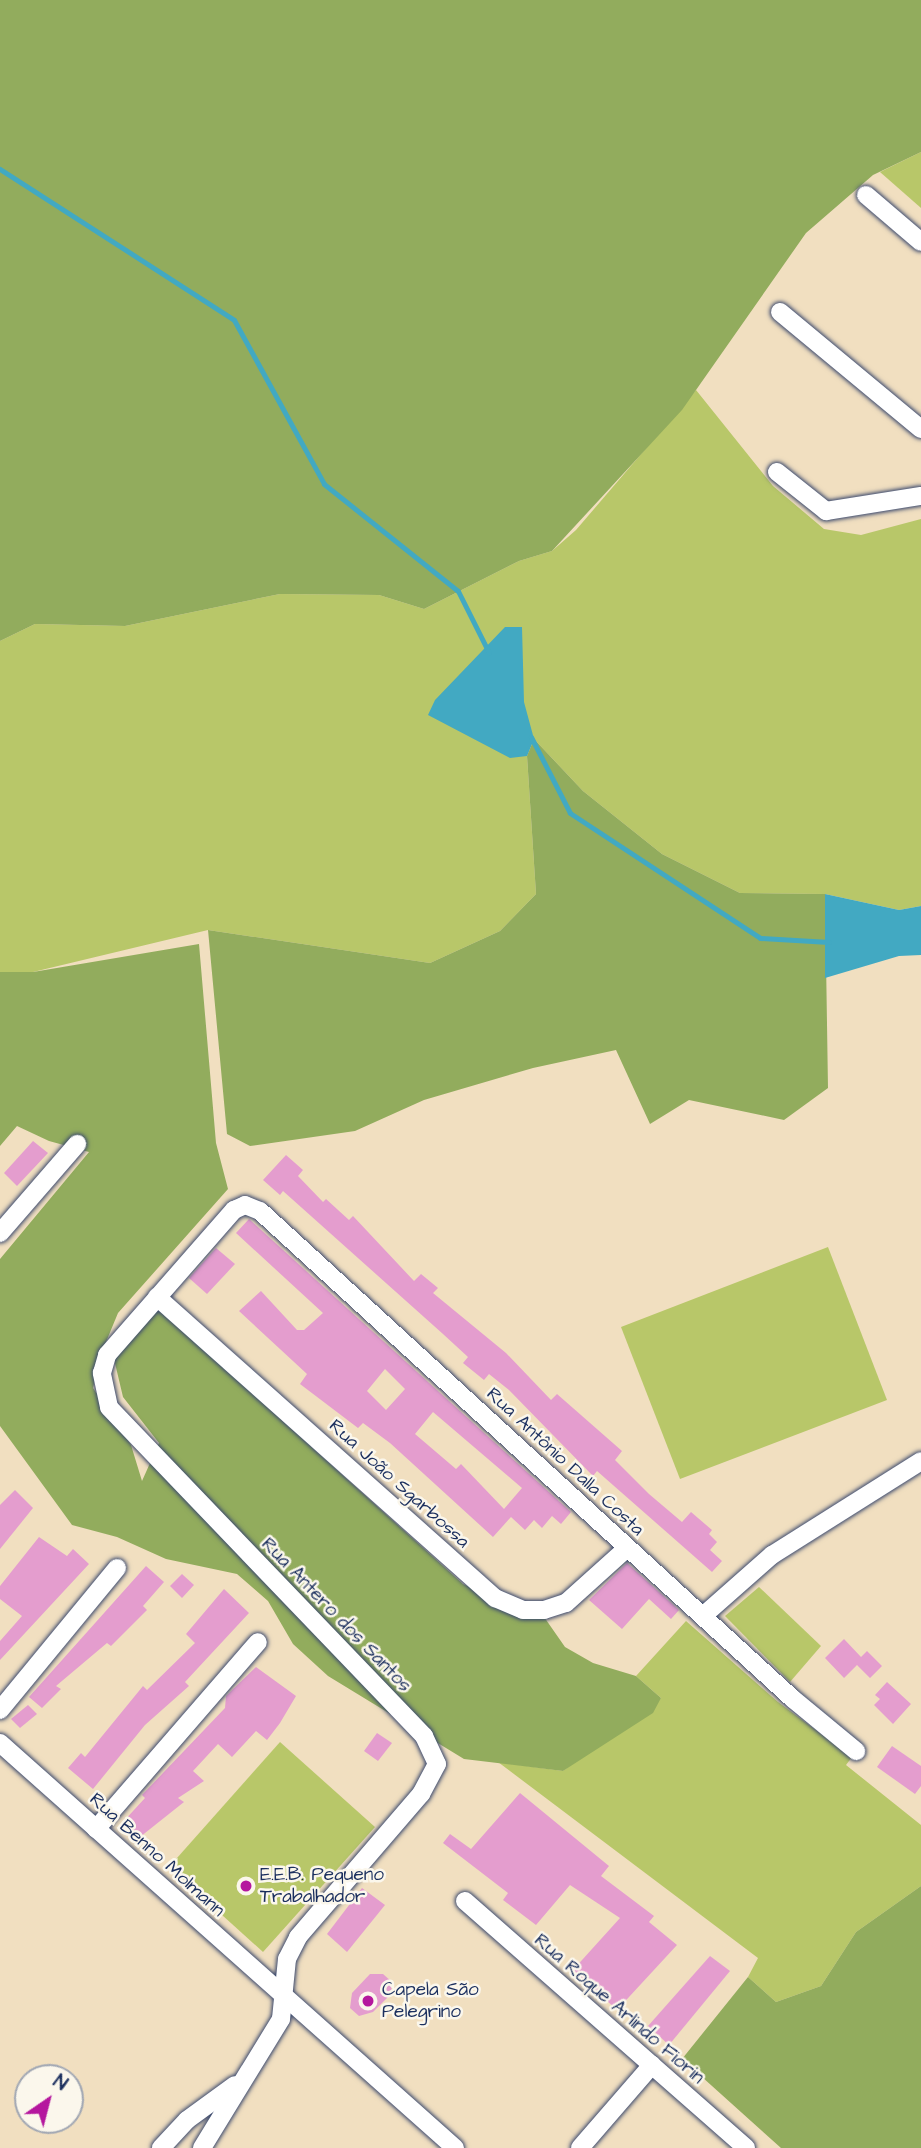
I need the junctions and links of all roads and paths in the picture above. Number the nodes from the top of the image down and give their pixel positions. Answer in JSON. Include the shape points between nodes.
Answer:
{"nodes":[{"id":1,"x":866,"y":195,"type":"dead end"},
{"id":2,"x":921,"y":242,"type":"edge"},
{"id":3,"x":780,"y":312,"type":"dead end"},
{"id":4,"x":921,"y":429,"type":"edge"},
{"id":5,"x":777,"y":472,"type":"dead end"},
{"id":6,"x":921,"y":496,"type":"edge"},
{"id":7,"x":77,"y":1144,"type":"dead end"},
{"id":8,"x":245,"y":1205,"type":"joint"},
{"id":9,"x":0,"y":1233,"type":"edge"},
{"id":10,"x":158,"y":1297,"type":"junction"},
{"id":11,"x":921,"y":1461,"type":"edge"},
{"id":12,"x":627,"y":1548,"type":"junction"},
{"id":13,"x":117,"y":1568,"type":"dead end"},
{"id":14,"x":704,"y":1615,"type":"junction"},
{"id":15,"x":258,"y":1642,"type":"dead end"},
{"id":16,"x":0,"y":1710,"type":"edge"},
{"id":17,"x":0,"y":1743,"type":"edge"},
{"id":18,"x":856,"y":1751,"type":"dead end"},
{"id":19,"x":96,"y":1829,"type":"junction"},
{"id":20,"x":465,"y":1901,"type":"dead end"},
{"id":21,"x":286,"y":1997,"type":"junction"},
{"id":22,"x":652,"y":2065,"type":"junction"},
{"id":23,"x":238,"y":2083,"type":"junction"},
{"id":24,"x":161,"y":2148,"type":"edge"},
{"id":25,"x":202,"y":2148,"type":"edge"},
{"id":26,"x":455,"y":2148,"type":"edge"},
{"id":27,"x":580,"y":2148,"type":"edge"},
{"id":28,"x":746,"y":2148,"type":"edge"}],
"edges":[{"from":1,"to":2,"type":"street"},
{"from":3,"to":4,"type":"street"},
{"from":5,"to":6,"type":"street","via":[[826,511]]},
{"from":7,"to":9,"type":"street"},
{"from":8,"to":10,"type":"street","name":"Rua Antero dos Santos","via":[[234,1210]]},
{"from":8,"to":12,"type":"street","name":"Rua Antônio Dalla Costa","via":[[260,1211]]},
{"from":10,"to":12,"type":"street","name":"Rua João Sgarbossa","via":[[495,1598],[523,1610],[544,1611],[566,1603]]},
{"from":10,"to":21,"type":"street","name":"Rua Antero dos Santos","via":[[107,1356],[102,1373],[109,1406],[424,1736],[437,1763],[421,1794],[298,1937],[287,1959]]},
{"from":11,"to":14,"type":"street","via":[[772,1555]]},
{"from":12,"to":14,"type":"street","name":"Rua Antônio Dalla Costa"},
{"from":13,"to":16,"type":"street"},
{"from":14,"to":18,"type":"street","name":"Rua Antônio Dalla Costa"},
{"from":15,"to":19,"type":"street"},
{"from":17,"to":19,"type":"street","name":"Rua Benno Molmann"},
{"from":19,"to":21,"type":"street","name":"Rua Benno Molmann"},
{"from":20,"to":22,"type":"street","name":"Rua Roque Arlindo Fiorin"},
{"from":21,"to":23,"type":"street","name":"Rua Antero dos Santos","via":[[270,2041]]},
{"from":21,"to":26,"type":"street","name":"Rua Benno Molmann"},
{"from":22,"to":27,"type":"street"},
{"from":22,"to":28,"type":"street","name":"Rua Roque Arlindo Fiorin"},
{"from":23,"to":24,"type":"street","name":"Rua Antero dos Santos","via":[[187,2119]]},
{"from":23,"to":25,"type":"street","name":"Rua Antero dos Santos"}]}
